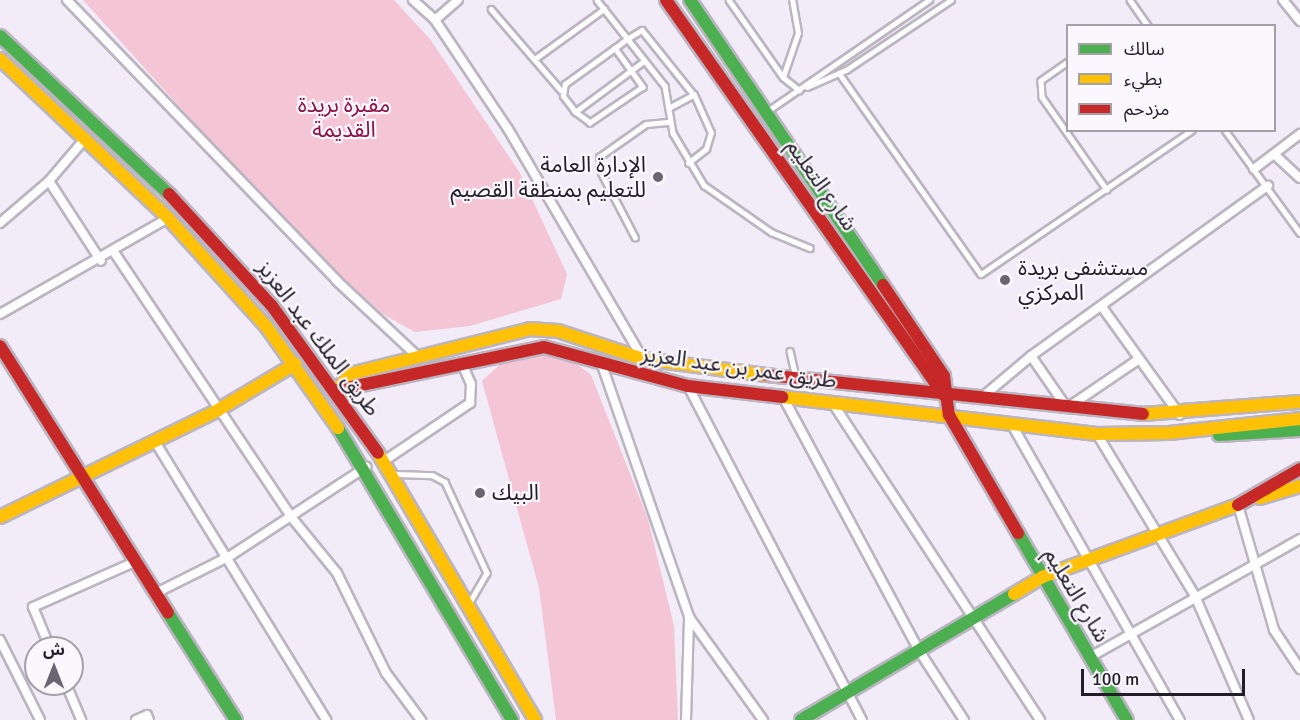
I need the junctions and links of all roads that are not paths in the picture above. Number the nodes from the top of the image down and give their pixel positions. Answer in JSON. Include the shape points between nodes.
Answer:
{"nodes":[{"id":1,"x":67,"y":0,"type":"edge"},
{"id":2,"x":413,"y":0,"type":"edge"},
{"id":3,"x":458,"y":0,"type":"edge"},
{"id":4,"x":597,"y":0,"type":"edge"},
{"id":5,"x":666,"y":0,"type":"edge"},
{"id":6,"x":690,"y":0,"type":"edge"},
{"id":7,"x":729,"y":0,"type":"edge"},
{"id":8,"x":792,"y":0,"type":"edge"},
{"id":9,"x":929,"y":0,"type":"edge"},
{"id":10,"x":950,"y":0,"type":"edge"},
{"id":11,"x":1130,"y":0,"type":"edge"},
{"id":12,"x":1283,"y":0,"type":"edge"},
{"id":13,"x":491,"y":9,"type":"dead end"},
{"id":14,"x":604,"y":9,"type":"junction"},
{"id":15,"x":435,"y":20,"type":"junction"},
{"id":16,"x":1300,"y":21,"type":"edge"},
{"id":17,"x":1148,"y":24,"type":"edge"},
{"id":18,"x":884,"y":30,"type":"junction"},
{"id":19,"x":0,"y":36,"type":"edge"},
{"id":20,"x":627,"y":39,"type":"junction"},
{"id":21,"x":891,"y":41,"type":"junction"},
{"id":22,"x":615,"y":48,"type":"junction"},
{"id":23,"x":536,"y":58,"type":"junction"},
{"id":24,"x":0,"y":59,"type":"edge"},
{"id":25,"x":838,"y":60,"type":"junction"},
{"id":26,"x":644,"y":61,"type":"junction"},
{"id":27,"x":1066,"y":63,"type":"edge"},
{"id":28,"x":633,"y":69,"type":"junction"},
{"id":29,"x":846,"y":70,"type":"junction"},
{"id":30,"x":839,"y":73,"type":"junction"},
{"id":31,"x":783,"y":77,"type":"junction"},
{"id":32,"x":561,"y":90,"type":"junction"},
{"id":33,"x":799,"y":90,"type":"junction"},
{"id":34,"x":694,"y":95,"type":"junction"},
{"id":35,"x":670,"y":108,"type":"junction"},
{"id":36,"x":575,"y":112,"type":"junction"},
{"id":37,"x":766,"y":112,"type":"junction"},
{"id":38,"x":670,"y":122,"type":"junction"},
{"id":39,"x":1066,"y":131,"type":"edge"},
{"id":40,"x":1066,"y":132,"type":"edge"},
{"id":41,"x":1189,"y":132,"type":"edge"},
{"id":42,"x":1226,"y":132,"type":"edge"},
{"id":43,"x":1300,"y":134,"type":"edge"},
{"id":44,"x":84,"y":140,"type":"junction"},
{"id":45,"x":1274,"y":154,"type":"junction"},
{"id":46,"x":688,"y":163,"type":"junction"},
{"id":47,"x":1254,"y":169,"type":"junction"},
{"id":48,"x":1300,"y":178,"type":"edge"},
{"id":49,"x":49,"y":182,"type":"junction"},
{"id":50,"x":1268,"y":186,"type":"junction"},
{"id":51,"x":1107,"y":190,"type":"junction"},
{"id":52,"x":168,"y":218,"type":"junction"},
{"id":53,"x":0,"y":223,"type":"edge"},
{"id":54,"x":1300,"y":233,"type":"edge"},
{"id":55,"x":635,"y":238,"type":"dead end"},
{"id":56,"x":810,"y":248,"type":"dead end"},
{"id":57,"x":114,"y":252,"type":"junction"},
{"id":58,"x":101,"y":261,"type":"junction"},
{"id":59,"x":1102,"y":307,"type":"junction"},
{"id":60,"x":0,"y":314,"type":"edge"},
{"id":61,"x":0,"y":346,"type":"edge"},
{"id":62,"x":790,"y":351,"type":"dead end"},
{"id":63,"x":416,"y":355,"type":"junction"},
{"id":64,"x":1030,"y":356,"type":"junction"},
{"id":65,"x":643,"y":359,"type":"junction"},
{"id":66,"x":1139,"y":359,"type":"junction"},
{"id":67,"x":295,"y":364,"type":"junction"},
{"id":68,"x":462,"y":364,"type":"junction"},
{"id":69,"x":603,"y":368,"type":"junction"},
{"id":70,"x":797,"y":378,"type":"junction"},
{"id":71,"x":688,"y":386,"type":"junction"},
{"id":72,"x":337,"y":390,"type":"junction"},
{"id":73,"x":1300,"y":393,"type":"edge"},
{"id":74,"x":782,"y":395,"type":"junction"},
{"id":75,"x":944,"y":395,"type":"junction"},
{"id":76,"x":980,"y":399,"type":"junction"},
{"id":77,"x":832,"y":402,"type":"junction"},
{"id":78,"x":1300,"y":402,"type":"edge"},
{"id":79,"x":1067,"y":408,"type":"junction"},
{"id":80,"x":1257,"y":409,"type":"junction"},
{"id":81,"x":218,"y":410,"type":"junction"},
{"id":82,"x":949,"y":415,"type":"junction"},
{"id":83,"x":1180,"y":415,"type":"junction"},
{"id":84,"x":1300,"y":419,"type":"edge"},
{"id":85,"x":1011,"y":423,"type":"junction"},
{"id":86,"x":1300,"y":430,"type":"edge"},
{"id":87,"x":1169,"y":433,"type":"junction"},
{"id":88,"x":1097,"y":434,"type":"junction"},
{"id":89,"x":154,"y":440,"type":"junction"},
{"id":90,"x":384,"y":461,"type":"junction"},
{"id":91,"x":366,"y":467,"type":"junction"},
{"id":92,"x":1300,"y":469,"type":"edge"},
{"id":93,"x":82,"y":474,"type":"junction"},
{"id":94,"x":392,"y":474,"type":"junction"},
{"id":95,"x":1300,"y":486,"type":"edge"},
{"id":96,"x":1238,"y":505,"type":"junction"},
{"id":97,"x":0,"y":517,"type":"edge"},
{"id":98,"x":292,"y":518,"type":"junction"},
{"id":99,"x":1156,"y":534,"type":"junction"},
{"id":100,"x":1300,"y":539,"type":"edge"},
{"id":101,"x":230,"y":556,"type":"junction"},
{"id":102,"x":1085,"y":558,"type":"junction"},
{"id":103,"x":137,"y":561,"type":"junction"},
{"id":104,"x":1256,"y":563,"type":"junction"},
{"id":105,"x":1042,"y":577,"type":"junction"},
{"id":106,"x":156,"y":593,"type":"junction"},
{"id":107,"x":1194,"y":596,"type":"junction"},
{"id":108,"x":468,"y":605,"type":"junction"},
{"id":109,"x":689,"y":617,"type":"junction"},
{"id":110,"x":971,"y":622,"type":"junction"},
{"id":111,"x":1134,"y":635,"type":"junction"},
{"id":112,"x":45,"y":636,"type":"edge"},
{"id":113,"x":0,"y":640,"type":"edge"},
{"id":114,"x":918,"y":650,"type":"junction"},
{"id":115,"x":1090,"y":657,"type":"junction"},
{"id":116,"x":1300,"y":669,"type":"edge"},
{"id":117,"x":846,"y":693,"type":"junction"},
{"id":118,"x":71,"y":696,"type":"edge"},
{"id":119,"x":1038,"y":716,"type":"edge"},
{"id":120,"x":40,"y":720,"type":"edge"},
{"id":121,"x":81,"y":720,"type":"edge"},
{"id":122,"x":136,"y":720,"type":"edge"},
{"id":123,"x":149,"y":720,"type":"edge"},
{"id":124,"x":236,"y":720,"type":"edge"},
{"id":125,"x":326,"y":720,"type":"edge"},
{"id":126,"x":421,"y":720,"type":"edge"},
{"id":127,"x":512,"y":720,"type":"edge"},
{"id":128,"x":535,"y":720,"type":"edge"},
{"id":129,"x":686,"y":720,"type":"edge"},
{"id":130,"x":763,"y":720,"type":"edge"},
{"id":131,"x":801,"y":720,"type":"edge"},
{"id":132,"x":862,"y":720,"type":"edge"},
{"id":133,"x":964,"y":720,"type":"edge"},
{"id":134,"x":1029,"y":720,"type":"edge"},
{"id":135,"x":1127,"y":720,"type":"edge"},
{"id":136,"x":1180,"y":720,"type":"edge"},
{"id":137,"x":1250,"y":720,"type":"edge"}],
"edges":[{"from":1,"to":63,"type":"street","via":[[337,281]]},
{"from":2,"to":15,"type":"street"},
{"from":3,"to":15,"type":"street"},
{"from":4,"to":14,"type":"lane"},
{"from":5,"to":75,"type":"main road","name":"شارع التعليم"},
{"from":6,"to":37,"type":"main road","name":"شارع التعليم"},
{"from":7,"to":31,"type":"lane"},
{"from":8,"to":31,"type":"lane","via":[[798,33]]},
{"from":9,"to":18,"type":"lane"},
{"from":10,"to":21,"type":"lane"},
{"from":11,"to":17,"type":"lane"},
{"from":12,"to":16,"type":"street"},
{"from":13,"to":23,"type":"lane"},
{"from":14,"to":20,"type":"lane"},
{"from":14,"to":23,"type":"lane"},
{"from":15,"to":65,"type":"street","via":[[507,129]]},
{"from":18,"to":21,"type":"lane"},
{"from":18,"to":25,"type":"lane"},
{"from":19,"to":72,"type":"main road","name":"طريق الملك عبد العزيز","via":[[210,234]]},
{"from":20,"to":22,"type":"lane"},
{"from":20,"to":26,"type":"lane"},
{"from":20,"to":34,"type":"lane","via":[[646,32]]},
{"from":21,"to":29,"type":"lane"},
{"from":22,"to":28,"type":"lane"},
{"from":22,"to":32,"type":"lane"},
{"from":23,"to":32,"type":"lane"},
{"from":24,"to":44,"type":"main road","name":"طريق الملك عبد العزيز"},
{"from":25,"to":29,"type":"lane"},
{"from":25,"to":33,"type":"lane"},
{"from":26,"to":28,"type":"lane"},
{"from":26,"to":35,"type":"lane","via":[[665,86]]},
{"from":27,"to":39,"type":"lane","via":[[1041,81],[1042,97]]},
{"from":28,"to":36,"type":"lane"},
{"from":28,"to":36,"type":"lane","via":[[644,87],[590,123]]},
{"from":29,"to":30,"type":"lane"},
{"from":30,"to":33,"type":"lane"},
{"from":30,"to":51,"type":"lane","via":[[981,274]]},
{"from":31,"to":33,"type":"lane"},
{"from":32,"to":36,"type":"lane"},
{"from":33,"to":37,"type":"lane"},
{"from":34,"to":35,"type":"lane"},
{"from":34,"to":46,"type":"lane","via":[[711,133],[706,149]]},
{"from":35,"to":38,"type":"lane"},
{"from":37,"to":75,"type":"main road","name":"شارع التعليم","via":[[944,376]]},
{"from":38,"to":46,"type":"lane"},
{"from":38,"to":55,"type":"lane","via":[[646,124],[599,158],[601,173]]},
{"from":40,"to":51,"type":"lane"},
{"from":41,"to":51,"type":"lane"},
{"from":42,"to":47,"type":"lane"},
{"from":43,"to":45,"type":"street"},
{"from":44,"to":49,"type":"street"},
{"from":44,"to":52,"type":"main road","name":"طريق الملك عبد العزيز"},
{"from":45,"to":47,"type":"street"},
{"from":45,"to":48,"type":"street"},
{"from":46,"to":56,"type":"lane","via":[[723,203]]},
{"from":47,"to":50,"type":"lane"},
{"from":49,"to":53,"type":"street"},
{"from":49,"to":58,"type":"street"},
{"from":50,"to":54,"type":"lane"},
{"from":50,"to":59,"type":"street"},
{"from":52,"to":57,"type":"street"},
{"from":52,"to":67,"type":"main road","name":"طريق الملك عبد العزيز"},
{"from":57,"to":58,"type":"street"},
{"from":57,"to":81,"type":"street"},
{"from":58,"to":60,"type":"street"},
{"from":59,"to":64,"type":"street"},
{"from":59,"to":66,"type":"street"},
{"from":61,"to":93,"type":"main road"},
{"from":62,"to":70,"type":"lane"},
{"from":63,"to":65,"type":"main road","name":"طريق عمر بن عبد العزيز","via":[[531,329],[558,331]]},
{"from":63,"to":72,"type":"main road","name":"طريق عمر بن عبد العزيز","via":[[350,374]]},
{"from":64,"to":76,"type":"street"},
{"from":64,"to":79,"type":"street"},
{"from":65,"to":70,"type":"main road","name":"طريق عمر بن عبد العزيز"},
{"from":66,"to":79,"type":"street"},
{"from":66,"to":83,"type":"street"},
{"from":67,"to":81,"type":"main road"},
{"from":67,"to":91,"type":"main road","name":"طريق الملك عبد العزيز"},
{"from":68,"to":69,"type":"main road","name":"طريق عمر بن عبد العزيز","via":[[544,347]]},
{"from":68,"to":72,"type":"main road","name":"طريق عمر بن عبد العزيز"},
{"from":68,"to":90,"type":"street","via":[[471,384],[470,403]]},
{"from":69,"to":71,"type":"main road","name":"طريق عمر بن عبد العزيز"},
{"from":69,"to":109,"type":"street"},
{"from":70,"to":75,"type":"main road","name":"طريق عمر بن عبد العزيز"},
{"from":71,"to":74,"type":"main road","name":"طريق عمر بن عبد العزيز"},
{"from":71,"to":117,"type":"street"},
{"from":72,"to":90,"type":"main road","name":"طريق الملك عبد العزيز"},
{"from":73,"to":80,"type":"main road"},
{"from":74,"to":77,"type":"main road","name":"طريق عمر بن عبد العزيز"},
{"from":74,"to":114,"type":"street"},
{"from":75,"to":76,"type":"main road","name":"طريق عمر بن عبد العزيز"},
{"from":75,"to":82,"type":"main road","name":"شارع التعليم"},
{"from":76,"to":79,"type":"main road","name":"طريق عمر بن عبد العزيز"},
{"from":77,"to":82,"type":"main road","name":"طريق عمر بن عبد العزيز"},
{"from":77,"to":110,"type":"street"},
{"from":78,"to":80,"type":"main road","name":"طريق عمر بن عبد العزيز"},
{"from":79,"to":83,"type":"main road","name":"طريق عمر بن عبد العزيز"},
{"from":80,"to":83,"type":"main road","name":"طريق عمر بن عبد العزيز"},
{"from":81,"to":89,"type":"main road"},
{"from":81,"to":98,"type":"street"},
{"from":82,"to":85,"type":"main road","name":"طريق عمر بن عبد العزيز"},
{"from":82,"to":105,"type":"main road","name":"شارع التعليم"},
{"from":84,"to":87,"type":"main road","name":"طريق عمر بن عبد العزيز"},
{"from":85,"to":88,"type":"main road","name":"طريق عمر بن عبد العزيز"},
{"from":85,"to":102,"type":"street"},
{"from":86,"to":87,"type":"main road"},
{"from":87,"to":88,"type":"main road","name":"طريق عمر بن عبد العزيز"},
{"from":88,"to":99,"type":"street"},
{"from":89,"to":93,"type":"main road"},
{"from":89,"to":101,"type":"street"},
{"from":90,"to":94,"type":"main road","name":"طريق الملك عبد العزيز"},
{"from":91,"to":98,"type":"street"},
{"from":91,"to":127,"type":"main road","name":"طريق الملك عبد العزيز"},
{"from":92,"to":96,"type":"main road"},
{"from":93,"to":97,"type":"main road"},
{"from":93,"to":103,"type":"main road"},
{"from":94,"to":108,"type":"main road","name":"طريق الملك عبد العزيز"},
{"from":94,"to":108,"type":"lane","via":[[432,475],[445,482],[487,573]]},
{"from":95,"to":96,"type":"main road"},
{"from":96,"to":99,"type":"main road"},
{"from":96,"to":104,"type":"street"},
{"from":98,"to":101,"type":"street"},
{"from":98,"to":126,"type":"street","via":[[337,573],[386,673]]},
{"from":99,"to":102,"type":"main road"},
{"from":99,"to":107,"type":"street"},
{"from":100,"to":104,"type":"street"},
{"from":101,"to":106,"type":"street"},
{"from":101,"to":125,"type":"street"},
{"from":102,"to":105,"type":"main road"},
{"from":102,"to":111,"type":"street"},
{"from":103,"to":106,"type":"main road"},
{"from":103,"to":112,"type":"street","via":[[33,607]]},
{"from":104,"to":107,"type":"street"},
{"from":104,"to":116,"type":"street","via":[[1274,630]]},
{"from":105,"to":110,"type":"main road"},
{"from":105,"to":115,"type":"main road","name":"شارع التعليم"},
{"from":106,"to":124,"type":"main road"},
{"from":107,"to":111,"type":"street"},
{"from":107,"to":137,"type":"street"},
{"from":108,"to":128,"type":"main road","name":"طريق الملك عبد العزيز"},
{"from":109,"to":129,"type":"street"},
{"from":109,"to":130,"type":"street"},
{"from":110,"to":114,"type":"main road"},
{"from":110,"to":119,"type":"street"},
{"from":111,"to":115,"type":"street"},
{"from":111,"to":136,"type":"street"},
{"from":113,"to":120,"type":"street"},
{"from":114,"to":117,"type":"main road"},
{"from":114,"to":133,"type":"street"},
{"from":115,"to":135,"type":"main road","name":"شارع التعليم"},
{"from":117,"to":131,"type":"main road"},
{"from":117,"to":132,"type":"street"},
{"from":118,"to":121,"type":"street"},
{"from":119,"to":134,"type":"street"},
{"from":122,"to":123,"type":"street","via":[[147,716]]}]}
